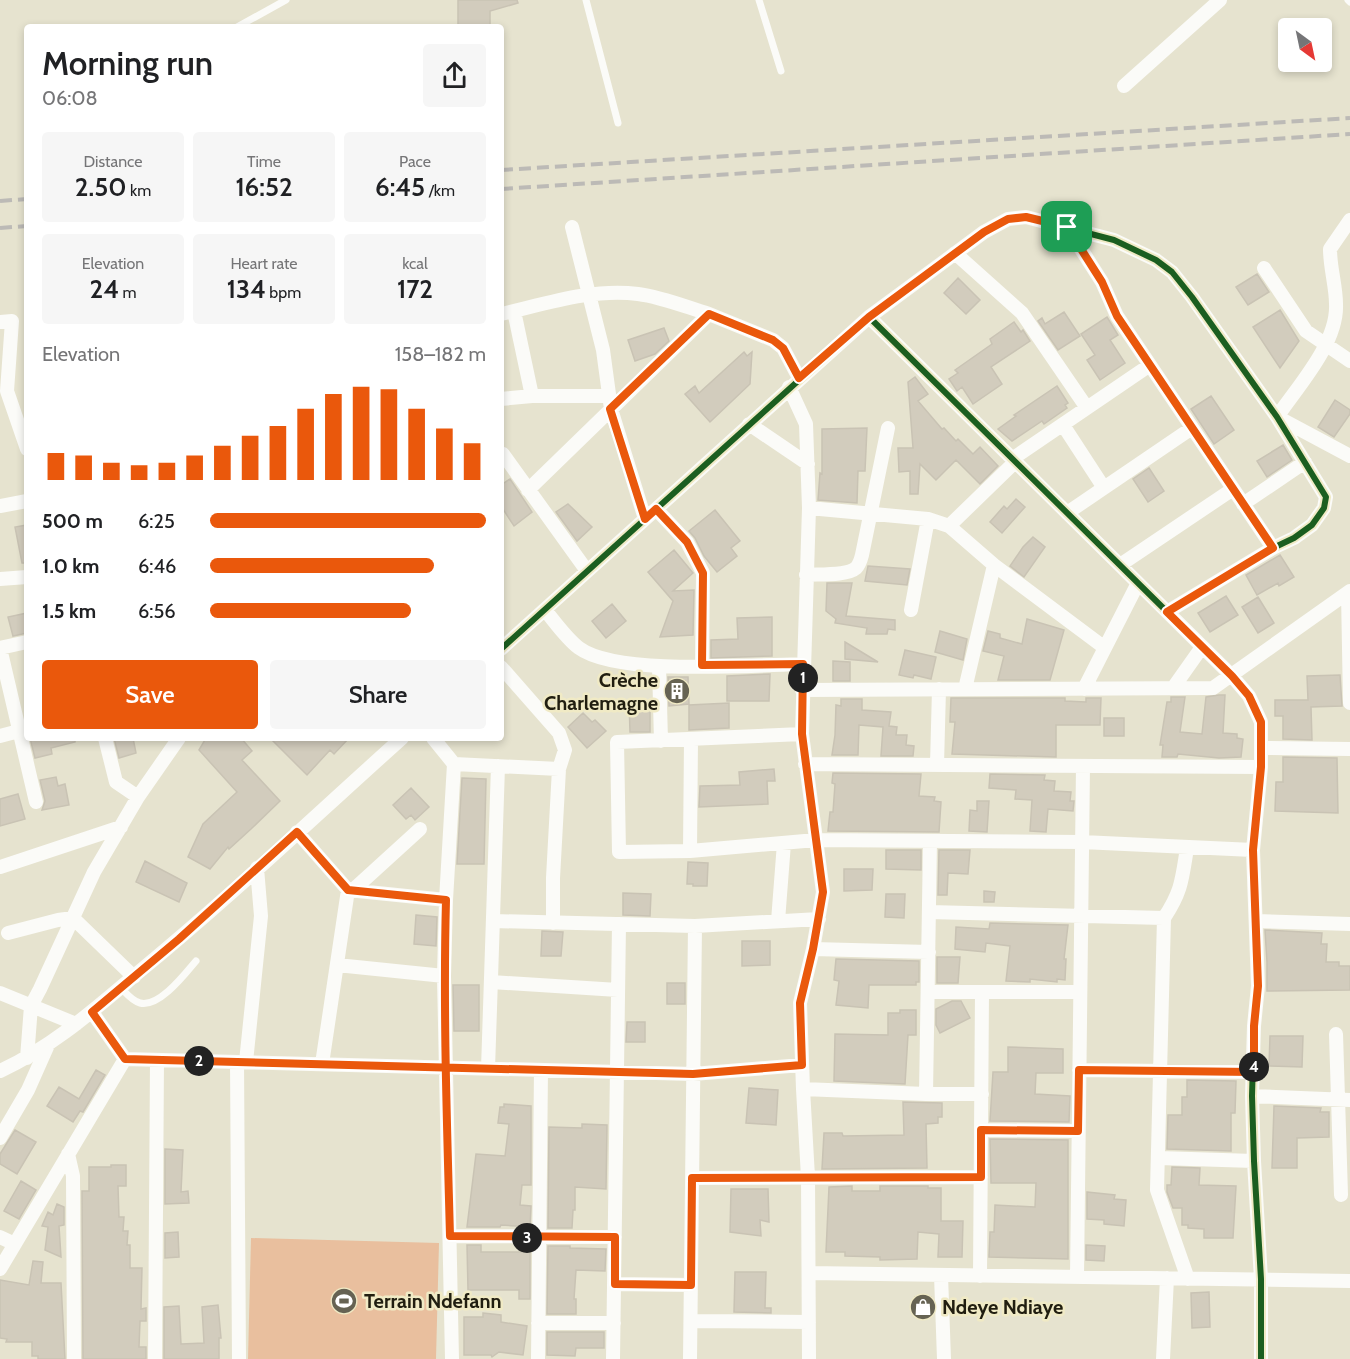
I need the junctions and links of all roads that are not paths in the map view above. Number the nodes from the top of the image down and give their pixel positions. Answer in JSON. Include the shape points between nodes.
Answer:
{"nodes":[{"id":1,"x":286,"y":0,"type":"edge"},
{"id":2,"x":586,"y":0,"type":"edge"},
{"id":3,"x":759,"y":0,"type":"edge"},
{"id":4,"x":1220,"y":0,"type":"edge"},
{"id":5,"x":242,"y":24,"type":"edge"},
{"id":6,"x":781,"y":71,"type":"dead end"},
{"id":7,"x":1124,"y":87,"type":"dead end"},
{"id":8,"x":618,"y":123,"type":"dead end"},
{"id":9,"x":1350,"y":220,"type":"edge"},
{"id":10,"x":572,"y":227,"type":"dead end"},
{"id":11,"x":1067,"y":227,"type":"junction"},
{"id":12,"x":955,"y":253,"type":"junction"},
{"id":13,"x":1264,"y":268,"type":"dead end"},
{"id":14,"x":588,"y":294,"type":"junction"},
{"id":15,"x":507,"y":312,"type":"edge"},
{"id":16,"x":709,"y":314,"type":"junction"},
{"id":17,"x":869,"y":317,"type":"junction"},
{"id":18,"x":0,"y":322,"type":"edge"},
{"id":19,"x":1326,"y":345,"type":"junction"},
{"id":20,"x":1350,"y":361,"type":"edge"},
{"id":21,"x":1150,"y":365,"type":"junction"},
{"id":22,"x":794,"y":383,"type":"junction"},
{"id":23,"x":532,"y":396,"type":"junction"},
{"id":24,"x":504,"y":399,"type":"edge"},
{"id":25,"x":610,"y":403,"type":"junction"},
{"id":26,"x":1087,"y":408,"type":"junction"},
{"id":27,"x":1277,"y":417,"type":"junction"},
{"id":28,"x":749,"y":424,"type":"junction"},
{"id":29,"x":1062,"y":425,"type":"junction"},
{"id":30,"x":888,"y":428,"type":"dead end"},
{"id":31,"x":1192,"y":428,"type":"junction"},
{"id":32,"x":24,"y":440,"type":"edge"},
{"id":33,"x":504,"y":455,"type":"edge"},
{"id":34,"x":1350,"y":456,"type":"edge"},
{"id":35,"x":1014,"y":460,"type":"junction"},
{"id":36,"x":1305,"y":462,"type":"junction"},
{"id":37,"x":808,"y":464,"type":"junction"},
{"id":38,"x":1104,"y":488,"type":"junction"},
{"id":39,"x":1233,"y":489,"type":"junction"},
{"id":40,"x":528,"y":490,"type":"junction"},
{"id":41,"x":24,"y":502,"type":"edge"},
{"id":42,"x":1244,"y":504,"type":"junction"},
{"id":43,"x":0,"y":506,"type":"edge"},
{"id":44,"x":809,"y":508,"type":"junction"},
{"id":45,"x":656,"y":509,"type":"junction"},
{"id":46,"x":1067,"y":513,"type":"junction"},
{"id":47,"x":870,"y":514,"type":"junction"},
{"id":48,"x":645,"y":519,"type":"junction"},
{"id":49,"x":928,"y":519,"type":"junction"},
{"id":50,"x":949,"y":526,"type":"junction"},
{"id":51,"x":1273,"y":548,"type":"junction"},
{"id":52,"x":994,"y":565,"type":"junction"},
{"id":53,"x":1119,"y":565,"type":"junction"},
{"id":54,"x":587,"y":571,"type":"junction"},
{"id":55,"x":806,"y":575,"type":"junction"},
{"id":56,"x":24,"y":577,"type":"edge"},
{"id":57,"x":0,"y":579,"type":"edge"},
{"id":58,"x":1138,"y":583,"type":"junction"},
{"id":59,"x":1349,"y":592,"type":"edge"},
{"id":60,"x":545,"y":610,"type":"junction"},
{"id":61,"x":911,"y":610,"type":"dead end"},
{"id":62,"x":1167,"y":612,"type":"junction"},
{"id":63,"x":1349,"y":641,"type":"edge"},
{"id":64,"x":24,"y":643,"type":"edge"},
{"id":65,"x":504,"y":646,"type":"edge"},
{"id":66,"x":1202,"y":647,"type":"junction"},
{"id":67,"x":0,"y":648,"type":"edge"},
{"id":68,"x":1105,"y":648,"type":"junction"},
{"id":69,"x":803,"y":664,"type":"junction"},
{"id":70,"x":702,"y":665,"type":"junction"},
{"id":71,"x":659,"y":666,"type":"junction"},
{"id":72,"x":504,"y":670,"type":"edge"},
{"id":73,"x":1232,"y":676,"type":"junction"},
{"id":74,"x":1084,"y":688,"type":"junction"},
{"id":75,"x":1173,"y":688,"type":"junction"},
{"id":76,"x":939,"y":689,"type":"junction"},
{"id":77,"x":966,"y":689,"type":"junction"},
{"id":78,"x":802,"y":690,"type":"junction"},
{"id":79,"x":1350,"y":704,"type":"edge"},
{"id":80,"x":19,"y":731,"type":"junction"},
{"id":81,"x":802,"y":734,"type":"junction"},
{"id":82,"x":0,"y":736,"type":"edge"},
{"id":83,"x":691,"y":740,"type":"junction"},
{"id":84,"x":106,"y":741,"type":"edge"},
{"id":85,"x":177,"y":741,"type":"edge"},
{"id":86,"x":399,"y":741,"type":"edge"},
{"id":87,"x":435,"y":741,"type":"edge"},
{"id":88,"x":661,"y":741,"type":"junction"},
{"id":89,"x":1261,"y":748,"type":"junction"},
{"id":90,"x":1350,"y":749,"type":"edge"},
{"id":91,"x":454,"y":764,"type":"junction"},
{"id":92,"x":805,"y":764,"type":"junction"},
{"id":93,"x":938,"y":765,"type":"junction"},
{"id":94,"x":498,"y":766,"type":"junction"},
{"id":95,"x":1083,"y":766,"type":"junction"},
{"id":96,"x":1261,"y":767,"type":"junction"},
{"id":97,"x":559,"y":769,"type":"junction"},
{"id":98,"x":138,"y":797,"type":"junction"},
{"id":99,"x":36,"y":802,"type":"dead end"},
{"id":100,"x":121,"y":827,"type":"junction"},
{"id":101,"x":420,"y":829,"type":"dead end"},
{"id":102,"x":297,"y":832,"type":"junction"},
{"id":103,"x":816,"y":840,"type":"junction"},
{"id":104,"x":930,"y":841,"type":"junction"},
{"id":105,"x":1082,"y":842,"type":"junction"},
{"id":106,"x":784,"y":843,"type":"junction"},
{"id":107,"x":1187,"y":848,"type":"junction"},
{"id":108,"x":1253,"y":850,"type":"junction"},
{"id":109,"x":690,"y":851,"type":"junction"},
{"id":110,"x":0,"y":867,"type":"edge"},
{"id":111,"x":257,"y":868,"type":"junction"},
{"id":112,"x":351,"y":890,"type":"junction"},
{"id":113,"x":446,"y":900,"type":"junction"},
{"id":114,"x":929,"y":912,"type":"junction"},
{"id":115,"x":1081,"y":916,"type":"junction"},
{"id":116,"x":73,"y":918,"type":"junction"},
{"id":117,"x":1164,"y":918,"type":"junction"},
{"id":118,"x":819,"y":919,"type":"junction"},
{"id":119,"x":493,"y":921,"type":"junction"},
{"id":120,"x":778,"y":921,"type":"junction"},
{"id":121,"x":1256,"y":921,"type":"junction"},
{"id":122,"x":553,"y":923,"type":"junction"},
{"id":123,"x":620,"y":924,"type":"junction"},
{"id":124,"x":1350,"y":924,"type":"edge"},
{"id":125,"x":695,"y":926,"type":"junction"},
{"id":126,"x":8,"y":933,"type":"dead end"},
{"id":127,"x":813,"y":949,"type":"junction"},
{"id":128,"x":928,"y":952,"type":"junction"},
{"id":129,"x":196,"y":962,"type":"dead end"},
{"id":130,"x":337,"y":965,"type":"junction"},
{"id":131,"x":444,"y":976,"type":"junction"},
{"id":132,"x":134,"y":977,"type":"junction"},
{"id":133,"x":491,"y":982,"type":"junction"},
{"id":134,"x":121,"y":988,"type":"junction"},
{"id":135,"x":618,"y":990,"type":"junction"},
{"id":136,"x":928,"y":992,"type":"junction"},
{"id":137,"x":982,"y":992,"type":"junction"},
{"id":138,"x":1080,"y":992,"type":"junction"},
{"id":139,"x":0,"y":993,"type":"edge"},
{"id":140,"x":31,"y":1006,"type":"junction"},
{"id":141,"x":92,"y":1012,"type":"junction"},
{"id":142,"x":76,"y":1024,"type":"junction"},
{"id":143,"x":1336,"y":1034,"type":"dead end"},
{"id":144,"x":48,"y":1043,"type":"junction"},
{"id":145,"x":27,"y":1058,"type":"junction"},
{"id":146,"x":125,"y":1059,"type":"junction"},
{"id":147,"x":157,"y":1060,"type":"junction"},
{"id":148,"x":242,"y":1062,"type":"junction"},
{"id":149,"x":322,"y":1064,"type":"junction"},
{"id":150,"x":802,"y":1065,"type":"junction"},
{"id":151,"x":446,"y":1068,"type":"junction"},
{"id":152,"x":488,"y":1069,"type":"junction"},
{"id":153,"x":541,"y":1070,"type":"junction"},
{"id":154,"x":1079,"y":1070,"type":"junction"},
{"id":155,"x":1161,"y":1070,"type":"junction"},
{"id":156,"x":0,"y":1071,"type":"edge"},
{"id":157,"x":618,"y":1072,"type":"junction"},
{"id":158,"x":1254,"y":1072,"type":"junction"},
{"id":159,"x":693,"y":1074,"type":"junction"},
{"id":160,"x":803,"y":1089,"type":"junction"},
{"id":161,"x":926,"y":1094,"type":"junction"},
{"id":162,"x":982,"y":1094,"type":"junction"},
{"id":163,"x":1252,"y":1095,"type":"junction"},
{"id":164,"x":1345,"y":1100,"type":"edge"},
{"id":165,"x":981,"y":1130,"type":"junction"},
{"id":166,"x":1078,"y":1131,"type":"junction"},
{"id":167,"x":1,"y":1134,"type":"edge"},
{"id":168,"x":68,"y":1154,"type":"junction"},
{"id":169,"x":1159,"y":1158,"type":"junction"},
{"id":170,"x":1254,"y":1161,"type":"junction"},
{"id":171,"x":808,"y":1177,"type":"junction"},
{"id":172,"x":981,"y":1177,"type":"junction"},
{"id":173,"x":692,"y":1178,"type":"junction"},
{"id":174,"x":1341,"y":1195,"type":"dead end"},
{"id":175,"x":450,"y":1236,"type":"junction"},
{"id":176,"x":0,"y":1237,"type":"edge"},
{"id":177,"x":615,"y":1237,"type":"junction"},
{"id":178,"x":539,"y":1238,"type":"junction"},
{"id":179,"x":15,"y":1244,"type":"junction"},
{"id":180,"x":0,"y":1269,"type":"edge"},
{"id":181,"x":809,"y":1274,"type":"junction"},
{"id":182,"x":941,"y":1275,"type":"junction"},
{"id":183,"x":980,"y":1276,"type":"junction"},
{"id":184,"x":1077,"y":1277,"type":"junction"},
{"id":185,"x":1167,"y":1278,"type":"junction"},
{"id":186,"x":1188,"y":1279,"type":"junction"},
{"id":187,"x":1261,"y":1279,"type":"junction"},
{"id":188,"x":1350,"y":1281,"type":"edge"},
{"id":189,"x":615,"y":1284,"type":"junction"},
{"id":190,"x":691,"y":1285,"type":"junction"},
{"id":191,"x":690,"y":1321,"type":"junction"},
{"id":192,"x":809,"y":1322,"type":"junction"},
{"id":193,"x":538,"y":1323,"type":"junction"},
{"id":194,"x":614,"y":1323,"type":"junction"},
{"id":195,"x":74,"y":1359,"type":"edge"},
{"id":196,"x":155,"y":1359,"type":"edge"},
{"id":197,"x":239,"y":1359,"type":"edge"},
{"id":198,"x":452,"y":1359,"type":"edge"},
{"id":199,"x":538,"y":1359,"type":"edge"},
{"id":200,"x":614,"y":1359,"type":"edge"},
{"id":201,"x":690,"y":1359,"type":"edge"},
{"id":202,"x":809,"y":1359,"type":"edge"},
{"id":203,"x":944,"y":1359,"type":"edge"},
{"id":204,"x":1163,"y":1359,"type":"edge"},
{"id":205,"x":1261,"y":1359,"type":"edge"}],
"edges":[{"from":1,"to":5,"type":"lane"},
{"from":2,"to":8,"type":"lane"},
{"from":3,"to":6,"type":"lane"},
{"from":4,"to":7,"type":"street"},
{"from":9,"to":19,"type":"street","via":[[1330,249],[1336,306]]},
{"from":10,"to":14,"type":"street"},
{"from":11,"to":12,"type":"street","via":[[1026,217],[1008,219]]},
{"from":11,"to":21,"type":"street","via":[[1102,282],[1117,316]]},
{"from":11,"to":27,"type":"street","via":[[1114,240],[1172,272]]},
{"from":12,"to":17,"type":"street"},
{"from":12,"to":26,"type":"street","via":[[1022,313]]},
{"from":13,"to":19,"type":"street","via":[[1306,331]]},
{"from":14,"to":15,"type":"street"},
{"from":14,"to":16,"type":"street","via":[[637,294]]},
{"from":14,"to":25,"type":"street","via":[[603,350]]},
{"from":15,"to":23,"type":"street"},
{"from":16,"to":22,"type":"street","via":[[773,340],[783,348]]},
{"from":16,"to":25,"type":"street"},
{"from":17,"to":22,"type":"street"},
{"from":17,"to":35,"type":"street"},
{"from":18,"to":32,"type":"street","via":[[12,321],[7,391]]},
{"from":19,"to":20,"type":"street"},
{"from":19,"to":27,"type":"street"},
{"from":21,"to":26,"type":"street"},
{"from":21,"to":31,"type":"street"},
{"from":22,"to":28,"type":"street"},
{"from":22,"to":37,"type":"street","via":[[806,424]]},
{"from":23,"to":24,"type":"street"},
{"from":23,"to":25,"type":"street"},
{"from":25,"to":40,"type":"street"},
{"from":25,"to":48,"type":"street"},
{"from":26,"to":29,"type":"street"},
{"from":27,"to":34,"type":"street"},
{"from":27,"to":36,"type":"street"},
{"from":28,"to":37,"type":"street"},
{"from":28,"to":45,"type":"street"},
{"from":29,"to":35,"type":"street"},
{"from":29,"to":38,"type":"street"},
{"from":30,"to":47,"type":"street"},
{"from":31,"to":38,"type":"street"},
{"from":31,"to":39,"type":"street"},
{"from":33,"to":40,"type":"street"},
{"from":35,"to":46,"type":"street"},
{"from":35,"to":50,"type":"street"},
{"from":36,"to":42,"type":"street"},
{"from":36,"to":51,"type":"street","via":[[1326,497],[1324,508],[1312,525]]},
{"from":37,"to":44,"type":"street"},
{"from":38,"to":46,"type":"street"},
{"from":39,"to":42,"type":"street"},
{"from":39,"to":53,"type":"street"},
{"from":40,"to":54,"type":"street"},
{"from":41,"to":43,"type":"street"},
{"from":42,"to":51,"type":"street"},
{"from":44,"to":47,"type":"street"},
{"from":44,"to":55,"type":"street"},
{"from":45,"to":48,"type":"street"},
{"from":45,"to":70,"type":"street","via":[[687,542],[703,573]]},
{"from":46,"to":53,"type":"street"},
{"from":47,"to":49,"type":"street"},
{"from":47,"to":55,"type":"street","via":[[862,555],[855,569]]},
{"from":48,"to":54,"type":"street"},
{"from":49,"to":50,"type":"street"},
{"from":49,"to":61,"type":"street"},
{"from":50,"to":52,"type":"street"},
{"from":51,"to":62,"type":"street"},
{"from":52,"to":68,"type":"street"},
{"from":52,"to":77,"type":"street"},
{"from":53,"to":58,"type":"street"},
{"from":54,"to":60,"type":"street"},
{"from":55,"to":69,"type":"street"},
{"from":56,"to":57,"type":"street"},
{"from":58,"to":62,"type":"street"},
{"from":58,"to":68,"type":"street"},
{"from":59,"to":63,"type":"street"},
{"from":59,"to":73,"type":"street"},
{"from":60,"to":65,"type":"street"},
{"from":60,"to":71,"type":"street","via":[[577,647],[593,656]]},
{"from":62,"to":66,"type":"street"},
{"from":63,"to":79,"type":"street"},
{"from":64,"to":67,"type":"street"},
{"from":66,"to":73,"type":"street"},
{"from":66,"to":75,"type":"street"},
{"from":67,"to":80,"type":"street"},
{"from":68,"to":74,"type":"street"},
{"from":69,"to":70,"type":"street"},
{"from":69,"to":78,"type":"street"},
{"from":70,"to":71,"type":"street"},
{"from":71,"to":88,"type":"street"},
{"from":72,"to":97,"type":"street","via":[[559,733],[565,750]]},
{"from":73,"to":75,"type":"street","via":[[1213,688]]},
{"from":73,"to":89,"type":"street","via":[[1249,696],[1261,722]]},
{"from":74,"to":75,"type":"street"},
{"from":74,"to":77,"type":"street"},
{"from":76,"to":77,"type":"street"},
{"from":76,"to":78,"type":"street"},
{"from":76,"to":93,"type":"street"},
{"from":78,"to":81,"type":"street"},
{"from":80,"to":82,"type":"street"},
{"from":80,"to":99,"type":"street"},
{"from":81,"to":83,"type":"street"},
{"from":81,"to":92,"type":"street"},
{"from":83,"to":88,"type":"street"},
{"from":83,"to":109,"type":"street"},
{"from":84,"to":98,"type":"street","via":[[116,782]]},
{"from":85,"to":98,"type":"street"},
{"from":86,"to":102,"type":"street"},
{"from":87,"to":91,"type":"street"},
{"from":88,"to":109,"type":"street","via":[[617,742],[619,852]]},
{"from":89,"to":90,"type":"street"},
{"from":89,"to":96,"type":"street"},
{"from":91,"to":94,"type":"street"},
{"from":91,"to":113,"type":"street"},
{"from":92,"to":93,"type":"street"},
{"from":92,"to":103,"type":"street"},
{"from":93,"to":95,"type":"street"},
{"from":94,"to":97,"type":"street"},
{"from":94,"to":119,"type":"street"},
{"from":95,"to":96,"type":"street"},
{"from":95,"to":105,"type":"street"},
{"from":96,"to":108,"type":"street"},
{"from":97,"to":122,"type":"street"},
{"from":98,"to":100,"type":"street"},
{"from":100,"to":110,"type":"street"},
{"from":100,"to":116,"type":"street"},
{"from":101,"to":112,"type":"street"},
{"from":102,"to":111,"type":"street"},
{"from":102,"to":112,"type":"street"},
{"from":103,"to":104,"type":"street"},
{"from":103,"to":106,"type":"street"},
{"from":103,"to":118,"type":"street","via":[[823,892]]},
{"from":104,"to":105,"type":"street"},
{"from":104,"to":114,"type":"street"},
{"from":105,"to":107,"type":"street"},
{"from":105,"to":115,"type":"street"},
{"from":106,"to":109,"type":"street"},
{"from":106,"to":120,"type":"street"},
{"from":107,"to":108,"type":"street"},
{"from":107,"to":117,"type":"street","via":[[1177,899]]},
{"from":108,"to":121,"type":"street"},
{"from":111,"to":132,"type":"street"},
{"from":111,"to":148,"type":"street","via":[[261,916]]},
{"from":112,"to":113,"type":"street"},
{"from":112,"to":130,"type":"street"},
{"from":113,"to":131,"type":"street"},
{"from":114,"to":115,"type":"street"},
{"from":114,"to":128,"type":"street"},
{"from":115,"to":117,"type":"street"},
{"from":115,"to":138,"type":"street"},
{"from":116,"to":126,"type":"street"},
{"from":116,"to":132,"type":"street"},
{"from":116,"to":140,"type":"street"},
{"from":117,"to":155,"type":"street"},
{"from":118,"to":120,"type":"street"},
{"from":118,"to":127,"type":"street"},
{"from":119,"to":122,"type":"street"},
{"from":119,"to":133,"type":"street"},
{"from":120,"to":125,"type":"street"},
{"from":121,"to":124,"type":"street"},
{"from":121,"to":158,"type":"street"},
{"from":122,"to":123,"type":"street"},
{"from":123,"to":125,"type":"street"},
{"from":123,"to":135,"type":"street"},
{"from":125,"to":159,"type":"street"},
{"from":127,"to":128,"type":"street"},
{"from":127,"to":150,"type":"street","via":[[800,1003]]},
{"from":128,"to":136,"type":"street"},
{"from":129,"to":134,"type":"lane","via":[[148,1004],[138,1003]]},
{"from":130,"to":131,"type":"street"},
{"from":130,"to":149,"type":"street"},
{"from":131,"to":151,"type":"street"},
{"from":132,"to":134,"type":"street"},
{"from":133,"to":135,"type":"street"},
{"from":133,"to":152,"type":"street"},
{"from":134,"to":141,"type":"street"},
{"from":135,"to":157,"type":"street"},
{"from":136,"to":137,"type":"street"},
{"from":136,"to":161,"type":"street"},
{"from":137,"to":138,"type":"street"},
{"from":137,"to":162,"type":"street"},
{"from":138,"to":154,"type":"street"},
{"from":139,"to":140,"type":"street"},
{"from":140,"to":142,"type":"street"},
{"from":140,"to":145,"type":"street"},
{"from":141,"to":142,"type":"street"},
{"from":141,"to":146,"type":"street"},
{"from":142,"to":144,"type":"street"},
{"from":143,"to":164,"type":"street"},
{"from":144,"to":145,"type":"street"},
{"from":144,"to":167,"type":"street","via":[[28,1090]]},
{"from":145,"to":156,"type":"street"},
{"from":146,"to":147,"type":"street"},
{"from":146,"to":168,"type":"street"},
{"from":147,"to":148,"type":"street"},
{"from":147,"to":196,"type":"street"},
{"from":148,"to":149,"type":"street"},
{"from":148,"to":197,"type":"street"},
{"from":149,"to":151,"type":"street"},
{"from":150,"to":159,"type":"street"},
{"from":150,"to":160,"type":"street"},
{"from":151,"to":152,"type":"street"},
{"from":151,"to":175,"type":"street"},
{"from":152,"to":153,"type":"street"},
{"from":153,"to":157,"type":"street"},
{"from":153,"to":178,"type":"street"},
{"from":154,"to":155,"type":"street"},
{"from":154,"to":166,"type":"street"},
{"from":155,"to":158,"type":"street"},
{"from":155,"to":169,"type":"street"},
{"from":157,"to":159,"type":"street"},
{"from":157,"to":177,"type":"street"},
{"from":158,"to":163,"type":"street"},
{"from":159,"to":173,"type":"street"},
{"from":160,"to":161,"type":"street"},
{"from":160,"to":171,"type":"street"},
{"from":161,"to":162,"type":"street"},
{"from":162,"to":165,"type":"street"},
{"from":163,"to":164,"type":"street"},
{"from":163,"to":170,"type":"street"},
{"from":164,"to":174,"type":"street"},
{"from":165,"to":166,"type":"street"},
{"from":165,"to":172,"type":"street"},
{"from":166,"to":184,"type":"street"},
{"from":168,"to":179,"type":"street"},
{"from":168,"to":195,"type":"street","via":[[73,1176]]},
{"from":169,"to":170,"type":"street"},
{"from":169,"to":186,"type":"street","via":[[1157,1190]]},
{"from":170,"to":187,"type":"street"},
{"from":171,"to":172,"type":"street"},
{"from":171,"to":173,"type":"street"},
{"from":171,"to":181,"type":"street"},
{"from":172,"to":183,"type":"street"},
{"from":173,"to":190,"type":"street"},
{"from":175,"to":178,"type":"street"},
{"from":175,"to":198,"type":"street"},
{"from":176,"to":179,"type":"street"},
{"from":177,"to":178,"type":"street"},
{"from":177,"to":189,"type":"street"},
{"from":178,"to":193,"type":"street"},
{"from":179,"to":180,"type":"street"},
{"from":181,"to":182,"type":"street"},
{"from":181,"to":192,"type":"street"},
{"from":182,"to":183,"type":"street"},
{"from":182,"to":203,"type":"street"},
{"from":183,"to":184,"type":"street"},
{"from":184,"to":185,"type":"street"},
{"from":185,"to":186,"type":"street"},
{"from":185,"to":204,"type":"street"},
{"from":186,"to":187,"type":"street"},
{"from":187,"to":188,"type":"street"},
{"from":187,"to":205,"type":"street"},
{"from":189,"to":190,"type":"street"},
{"from":189,"to":194,"type":"street"},
{"from":190,"to":191,"type":"street"},
{"from":191,"to":192,"type":"street"},
{"from":191,"to":201,"type":"street"},
{"from":192,"to":202,"type":"street"},
{"from":193,"to":194,"type":"street"},
{"from":193,"to":199,"type":"street"},
{"from":194,"to":200,"type":"street"}]}
